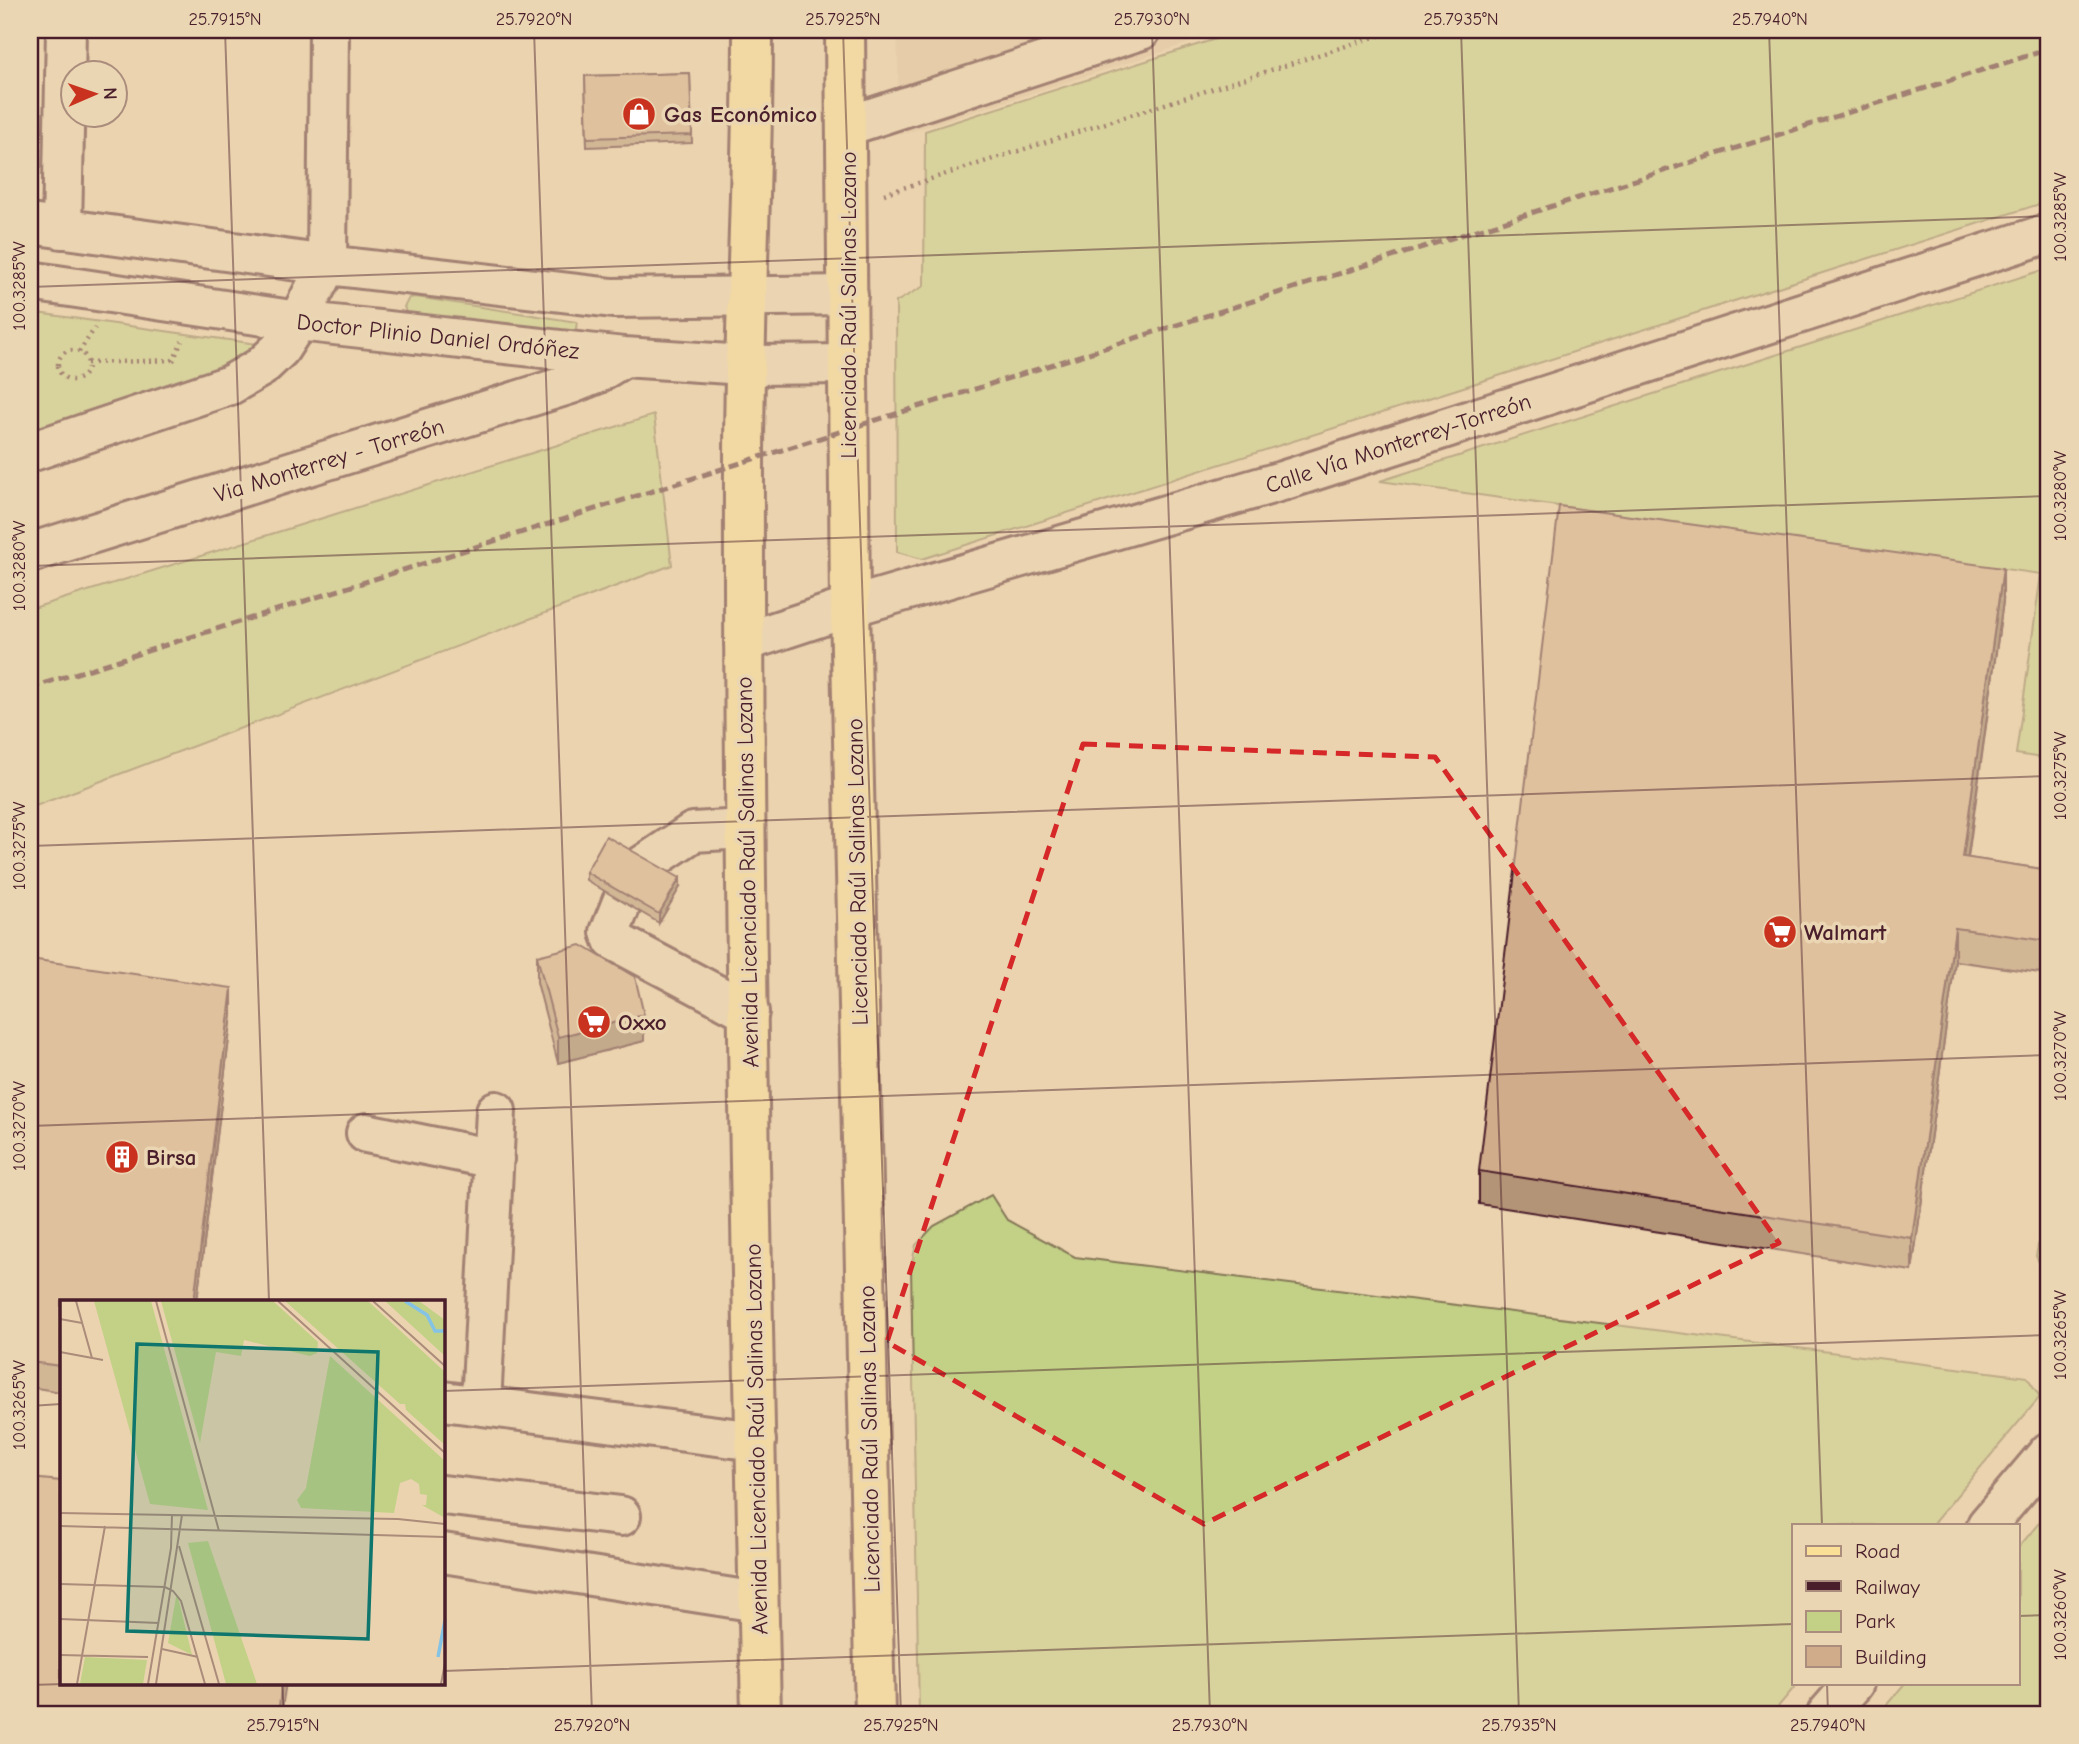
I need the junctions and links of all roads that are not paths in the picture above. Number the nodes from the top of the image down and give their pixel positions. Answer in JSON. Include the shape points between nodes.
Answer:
{"nodes":[{"id":1,"x":66,"y":30,"type":"edge"},
{"id":2,"x":330,"y":30,"type":"edge"},
{"id":3,"x":753,"y":30,"type":"edge"},
{"id":4,"x":845,"y":30,"type":"edge"},
{"id":5,"x":1141,"y":30,"type":"edge"},
{"id":6,"x":847,"y":126,"type":"junction"},
{"id":7,"x":46,"y":226,"type":"edge"},
{"id":8,"x":2049,"y":233,"type":"edge"},
{"id":9,"x":327,"y":265,"type":"junction"},
{"id":10,"x":30,"y":281,"type":"edge"},
{"id":11,"x":848,"y":295,"type":"junction"},
{"id":12,"x":748,"y":298,"type":"junction"},
{"id":13,"x":298,"y":321,"type":"junction"},
{"id":14,"x":624,"y":357,"type":"junction"},
{"id":15,"x":848,"y":364,"type":"junction"},
{"id":16,"x":744,"y":365,"type":"junction"},
{"id":17,"x":30,"y":452,"type":"edge"},
{"id":18,"x":30,"y":553,"type":"edge"},
{"id":19,"x":850,"y":607,"type":"junction"},
{"id":20,"x":744,"y":642,"type":"junction"},
{"id":21,"x":745,"y":829,"type":"junction"},
{"id":22,"x":642,"y":866,"type":"edge"},
{"id":23,"x":622,"y":902,"type":"edge"},
{"id":24,"x":749,"y":1012,"type":"junction"},
{"id":25,"x":496,"y":1111,"type":"dead end"},
{"id":26,"x":366,"y":1133,"type":"dead end"},
{"id":27,"x":494,"y":1159,"type":"junction"},
{"id":28,"x":444,"y":1401,"type":"edge"},
{"id":29,"x":481,"y":1405,"type":"junction"},
{"id":30,"x":756,"y":1441,"type":"junction"},
{"id":31,"x":2049,"y":1452,"type":"edge"},
{"id":32,"x":444,"y":1495,"type":"edge"},
{"id":33,"x":621,"y":1516,"type":"dead end"},
{"id":34,"x":1988,"y":1524,"type":"edge"},
{"id":35,"x":444,"y":1553,"type":"edge"},
{"id":36,"x":758,"y":1602,"type":"junction"},
{"id":37,"x":1853,"y":1684,"type":"edge"},
{"id":38,"x":761,"y":1714,"type":"edge"},
{"id":39,"x":874,"y":1714,"type":"edge"},
{"id":40,"x":1827,"y":1714,"type":"edge"}],
"edges":[{"from":1,"to":7,"type":"street"},
{"from":2,"to":9,"type":"street"},
{"from":3,"to":12,"type":"main road","name":"Avenida Licenciado Raúl Salinas Lozano"},
{"from":4,"to":6,"type":"main road","name":"Licenciado Raúl Salinas Lozano"},
{"from":5,"to":6,"type":"street"},
{"from":6,"to":11,"type":"main road","name":"Licenciado Raúl Salinas Lozano"},
{"from":7,"to":9,"type":"street"},
{"from":8,"to":19,"type":"street","name":"Calle Vía Monterrey-Torreón","via":[[1282,481]]},
{"from":9,"to":12,"type":"street","via":[[614,298]]},
{"from":9,"to":13,"type":"street"},
{"from":10,"to":13,"type":"street","name":"Doctor Plinio Daniel Ordóñez"},
{"from":11,"to":12,"type":"street"},
{"from":11,"to":15,"type":"main road","name":"Licenciado Raúl Salinas Lozano"},
{"from":12,"to":16,"type":"main road","name":"Avenida Licenciado Raúl Salinas Lozano"},
{"from":13,"to":14,"type":"street","name":"Doctor Plinio Daniel Ordóñez"},
{"from":13,"to":17,"type":"street","via":[[261,367],[230,385]]},
{"from":14,"to":16,"type":"street","name":"Doctor Plinio Daniel Ordóñez"},
{"from":14,"to":18,"type":"street","name":"Via Monterrey - Torreón","via":[[571,384]]},
{"from":15,"to":16,"type":"street","name":"Doctor Plinio Daniel Ordóñez"},
{"from":15,"to":19,"type":"main road","name":"Licenciado Raúl Salinas Lozano"},
{"from":16,"to":20,"type":"main road","name":"Avenida Licenciado Raúl Salinas Lozano"},
{"from":19,"to":20,"type":"street","name":"Calle Vía Monterrey-Torreón"},
{"from":19,"to":39,"type":"main road","name":"Licenciado Raúl Salinas Lozano"},
{"from":20,"to":21,"type":"main road","name":"Avenida Licenciado Raúl Salinas Lozano"},
{"from":21,"to":22,"type":"street","via":[[693,832]]},
{"from":21,"to":24,"type":"main road","name":"Avenida Licenciado Raúl Salinas Lozano"},
{"from":23,"to":24,"type":"street","via":[[610,932],[613,940]]},
{"from":24,"to":30,"type":"main road","name":"Avenida Licenciado Raúl Salinas Lozano"},
{"from":25,"to":27,"type":"street"},
{"from":26,"to":27,"type":"street"},
{"from":27,"to":29,"type":"street"},
{"from":28,"to":29,"type":"street"},
{"from":29,"to":30,"type":"street"},
{"from":30,"to":36,"type":"main road","name":"Avenida Licenciado Raúl Salinas Lozano"},
{"from":31,"to":34,"type":"street"},
{"from":32,"to":33,"type":"street"},
{"from":35,"to":36,"type":"street"},
{"from":36,"to":38,"type":"main road","name":"Avenida Licenciado Raúl Salinas Lozano"},
{"from":37,"to":40,"type":"street"}]}
